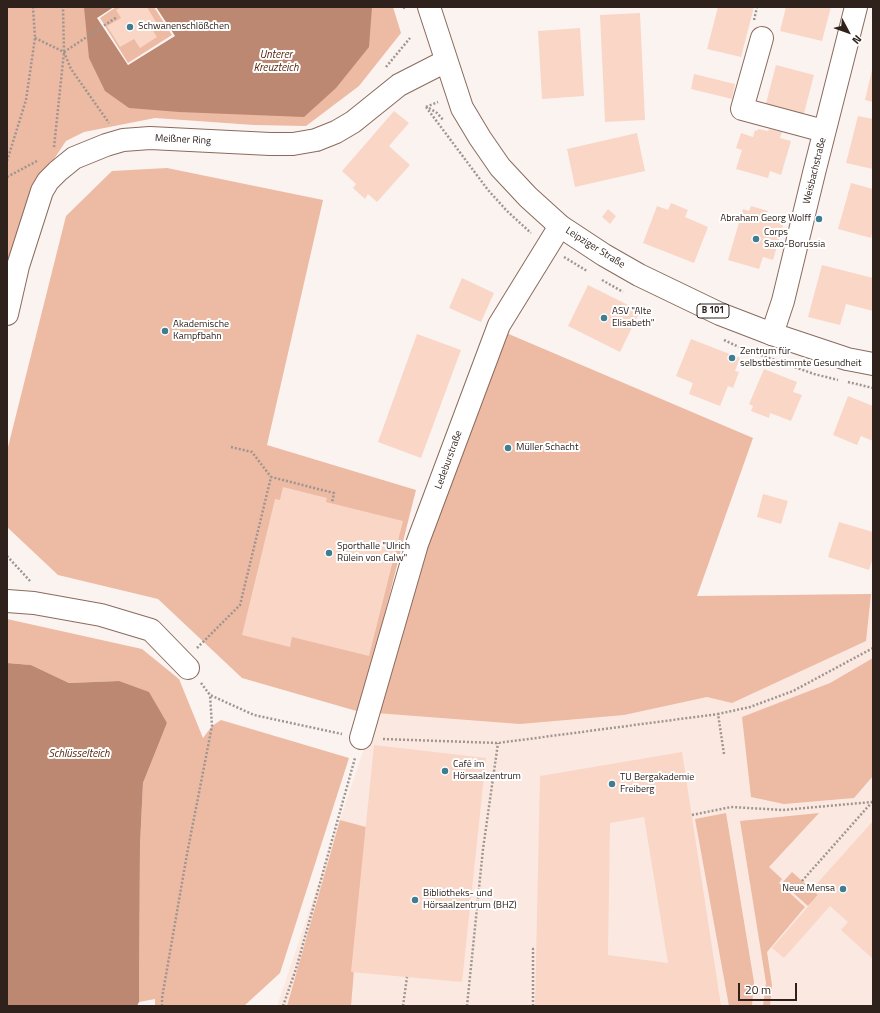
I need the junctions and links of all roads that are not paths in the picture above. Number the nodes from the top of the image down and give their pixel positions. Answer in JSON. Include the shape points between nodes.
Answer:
{"nodes":[{"id":1,"x":429,"y":7,"type":"edge"},
{"id":2,"x":856,"y":7,"type":"edge"},
{"id":3,"x":762,"y":38,"type":"dead end"},
{"id":4,"x":446,"y":61,"type":"junction"},
{"id":5,"x":824,"y":131,"type":"junction"},
{"id":6,"x":560,"y":226,"type":"junction"},
{"id":7,"x":7,"y":314,"type":"edge"},
{"id":8,"x":772,"y":334,"type":"junction"},
{"id":9,"x":873,"y":364,"type":"edge"},
{"id":10,"x":7,"y":601,"type":"edge"},
{"id":11,"x":186,"y":665,"type":"road end"},
{"id":12,"x":361,"y":738,"type":"road end"}],
"edges":[{"from":1,"to":4,"type":"main road","name":"Leipziger Straße","number":"B 101"},
{"from":2,"to":5,"type":"main road","name":"Weisbachstraße"},
{"from":3,"to":5,"type":"main road","via":[[742,109]]},
{"from":4,"to":6,"type":"main road","name":"Leipziger Straße","number":"B 101","via":[[462,108],[484,144],[500,167],[528,198]]},
{"from":4,"to":7,"type":"main road","name":"Meißner Ring","via":[[399,85],[353,122],[316,140],[294,144],[150,138],[123,140],[49,165],[48,181],[42,191],[18,266]]},
{"from":5,"to":8,"type":"main road","name":"Weisbachstraße","via":[[783,301]]},
{"from":6,"to":8,"type":"main road","name":"Leipziger Straße","number":"B 101","via":[[639,274],[720,314]]},
{"from":6,"to":12,"type":"main road","name":"Ledeburstraße","via":[[499,325],[417,544]]},
{"from":8,"to":9,"type":"main road","name":"Leipziger Straße","number":"B 101","via":[[847,359]]},
{"from":10,"to":11,"type":"main road","via":[[101,615],[151,630]]}]}
